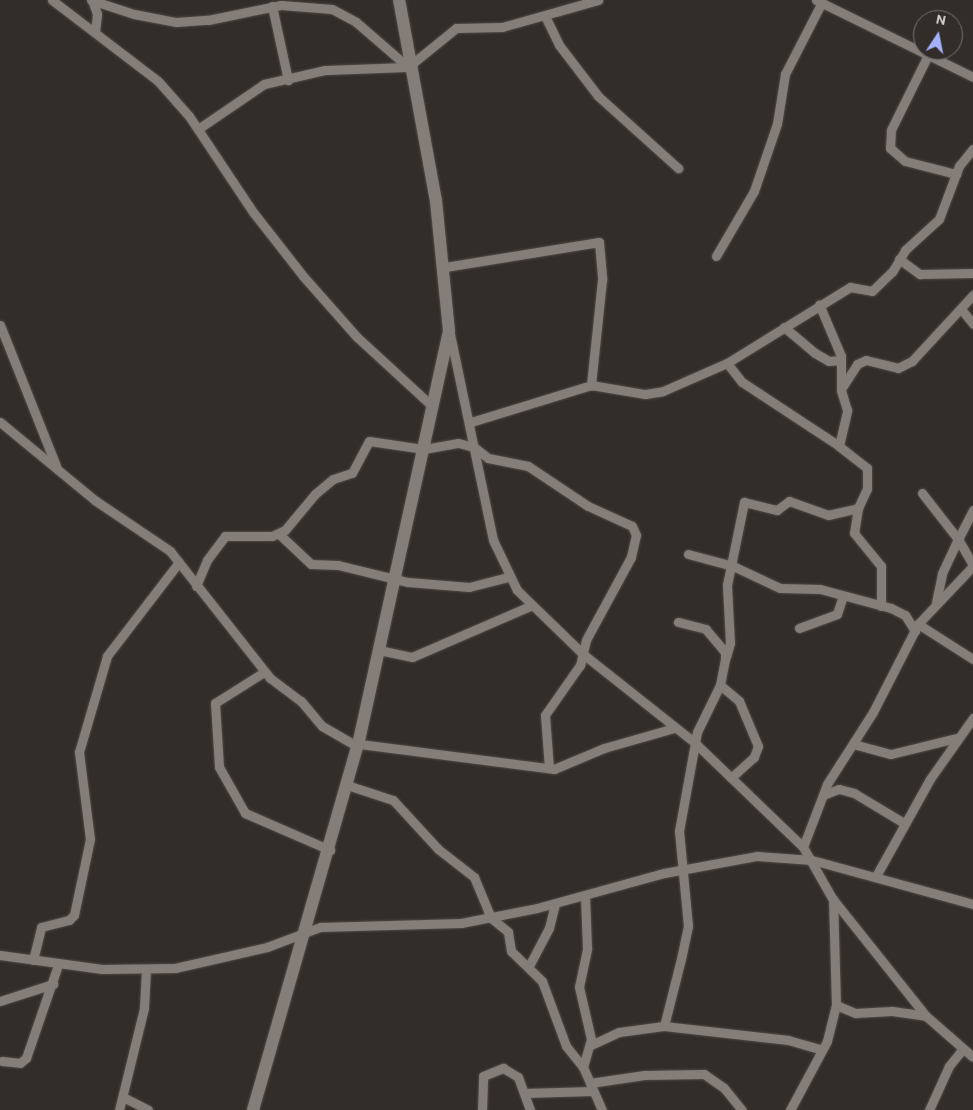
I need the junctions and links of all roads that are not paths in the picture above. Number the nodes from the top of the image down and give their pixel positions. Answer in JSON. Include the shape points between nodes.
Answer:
{"nodes":[{"id":1,"x":52,"y":0,"type":"edge"},
{"id":2,"x":92,"y":0,"type":"edge"},
{"id":3,"x":399,"y":0,"type":"edge"},
{"id":4,"x":598,"y":0,"type":"edge"},
{"id":5,"x":819,"y":1,"type":"edge"},
{"id":6,"x":272,"y":6,"type":"junction"},
{"id":7,"x":544,"y":16,"type":"junction"},
{"id":8,"x":94,"y":32,"type":"junction"},
{"id":9,"x":913,"y":47,"type":"edge"},
{"id":10,"x":925,"y":60,"type":"edge"},
{"id":11,"x":940,"y":60,"type":"edge"},
{"id":12,"x":411,"y":66,"type":"junction"},
{"id":13,"x":973,"y":77,"type":"edge"},
{"id":14,"x":288,"y":80,"type":"junction"},
{"id":15,"x":198,"y":129,"type":"junction"},
{"id":16,"x":973,"y":148,"type":"edge"},
{"id":17,"x":678,"y":168,"type":"dead end"},
{"id":18,"x":956,"y":174,"type":"junction"},
{"id":19,"x":716,"y":256,"type":"dead end"},
{"id":20,"x":898,"y":259,"type":"junction"},
{"id":21,"x":445,"y":266,"type":"junction"},
{"id":22,"x":973,"y":273,"type":"edge"},
{"id":23,"x":973,"y":295,"type":"edge"},
{"id":24,"x":819,"y":304,"type":"junction"},
{"id":25,"x":961,"y":309,"type":"junction"},
{"id":26,"x":973,"y":324,"type":"edge"},
{"id":27,"x":0,"y":325,"type":"edge"},
{"id":28,"x":784,"y":326,"type":"junction"},
{"id":29,"x":449,"y":331,"type":"junction"},
{"id":30,"x":841,"y":360,"type":"junction"},
{"id":31,"x":727,"y":363,"type":"junction"},
{"id":32,"x":591,"y":385,"type":"junction"},
{"id":33,"x":841,"y":390,"type":"junction"},
{"id":34,"x":433,"y":406,"type":"junction"},
{"id":35,"x":0,"y":422,"type":"edge"},
{"id":36,"x":471,"y":422,"type":"junction"},
{"id":37,"x":839,"y":446,"type":"junction"},
{"id":38,"x":474,"y":447,"type":"junction"},
{"id":39,"x":424,"y":449,"type":"junction"},
{"id":40,"x":56,"y":467,"type":"junction"},
{"id":41,"x":922,"y":493,"type":"dead end"},
{"id":42,"x":858,"y":508,"type":"junction"},
{"id":43,"x":973,"y":510,"type":"edge"},
{"id":44,"x":279,"y":534,"type":"junction"},
{"id":45,"x":958,"y":539,"type":"junction"},
{"id":46,"x":688,"y":554,"type":"dead end"},
{"id":47,"x":179,"y":562,"type":"junction"},
{"id":48,"x":973,"y":565,"type":"edge"},
{"id":49,"x":733,"y":566,"type":"junction"},
{"id":50,"x":508,"y":577,"type":"junction"},
{"id":51,"x":395,"y":579,"type":"junction"},
{"id":52,"x":196,"y":586,"type":"junction"},
{"id":53,"x":844,"y":596,"type":"junction"},
{"id":54,"x":936,"y":602,"type":"junction"},
{"id":55,"x":530,"y":606,"type":"junction"},
{"id":56,"x":881,"y":606,"type":"junction"},
{"id":57,"x":678,"y":622,"type":"dead end"},
{"id":58,"x":798,"y":628,"type":"dead end"},
{"id":59,"x":917,"y":628,"type":"junction"},
{"id":60,"x":378,"y":650,"type":"junction"},
{"id":61,"x":583,"y":654,"type":"junction"},
{"id":62,"x":973,"y":659,"type":"edge"},
{"id":63,"x":726,"y":660,"type":"junction"},
{"id":64,"x":264,"y":672,"type":"junction"},
{"id":65,"x":720,"y":685,"type":"junction"},
{"id":66,"x":973,"y":718,"type":"edge"},
{"id":67,"x":674,"y":728,"type":"junction"},
{"id":68,"x":956,"y":738,"type":"junction"},
{"id":69,"x":694,"y":742,"type":"junction"},
{"id":70,"x":853,"y":744,"type":"junction"},
{"id":71,"x":358,"y":745,"type":"junction"},
{"id":72,"x":549,"y":768,"type":"junction"},
{"id":73,"x":731,"y":778,"type":"junction"},
{"id":74,"x":347,"y":785,"type":"junction"},
{"id":75,"x":823,"y":795,"type":"junction"},
{"id":76,"x":904,"y":823,"type":"junction"},
{"id":77,"x":803,"y":846,"type":"junction"},
{"id":78,"x":330,"y":850,"type":"junction"},
{"id":79,"x":812,"y":860,"type":"junction"},
{"id":80,"x":684,"y":869,"type":"junction"},
{"id":81,"x":876,"y":876,"type":"junction"},
{"id":82,"x":585,"y":896,"type":"junction"},
{"id":83,"x":832,"y":898,"type":"junction"},
{"id":84,"x":555,"y":904,"type":"junction"},
{"id":85,"x":973,"y":904,"type":"edge"},
{"id":86,"x":492,"y":918,"type":"junction"},
{"id":87,"x":306,"y":934,"type":"junction"},
{"id":88,"x":0,"y":955,"type":"edge"},
{"id":89,"x":34,"y":960,"type":"junction"},
{"id":90,"x":58,"y":964,"type":"junction"},
{"id":91,"x":529,"y":966,"type":"junction"},
{"id":92,"x":146,"y":969,"type":"junction"},
{"id":93,"x":53,"y":984,"type":"junction"},
{"id":94,"x":0,"y":1001,"type":"edge"},
{"id":95,"x":836,"y":1006,"type":"junction"},
{"id":96,"x":926,"y":1016,"type":"junction"},
{"id":97,"x":664,"y":1026,"type":"junction"},
{"id":98,"x":591,"y":1045,"type":"junction"},
{"id":99,"x":963,"y":1049,"type":"junction"},
{"id":100,"x":822,"y":1050,"type":"junction"},
{"id":101,"x":973,"y":1057,"type":"edge"},
{"id":102,"x":2,"y":1061,"type":"dead end"},
{"id":103,"x":583,"y":1067,"type":"junction"},
{"id":104,"x":591,"y":1087,"type":"junction"},
{"id":105,"x":525,"y":1093,"type":"junction"},
{"id":106,"x":123,"y":1096,"type":"junction"},
{"id":107,"x":255,"y":1109,"type":"edge"},
{"id":108,"x":119,"y":1110,"type":"edge"},
{"id":109,"x":148,"y":1110,"type":"edge"},
{"id":110,"x":482,"y":1110,"type":"edge"},
{"id":111,"x":530,"y":1110,"type":"edge"},
{"id":112,"x":603,"y":1110,"type":"edge"},
{"id":113,"x":742,"y":1110,"type":"edge"},
{"id":114,"x":790,"y":1110,"type":"edge"},
{"id":115,"x":929,"y":1110,"type":"edge"}],
"edges":[{"from":1,"to":8,"type":"street"},
{"from":2,"to":6,"type":"street","via":[[134,14],[184,22]]},
{"from":2,"to":8,"type":"street","via":[[97,14]]},
{"from":3,"to":12,"type":"street"},
{"from":4,"to":7,"type":"street"},
{"from":5,"to":9,"type":"street"},
{"from":5,"to":19,"type":"street","via":[[785,74],[777,124],[754,191]]},
{"from":6,"to":12,"type":"street","via":[[310,6],[344,14]]},
{"from":6,"to":14,"type":"street"},
{"from":7,"to":12,"type":"street","via":[[502,27],[456,28]]},
{"from":7,"to":17,"type":"street","via":[[559,45],[598,96]]},
{"from":8,"to":15,"type":"street","via":[[143,67]]},
{"from":10,"to":18,"type":"street","via":[[891,130],[890,148],[904,160]]},
{"from":11,"to":13,"type":"street"},
{"from":12,"to":14,"type":"street","via":[[325,70]]},
{"from":12,"to":21,"type":"street"},
{"from":14,"to":15,"type":"street","via":[[255,87]]},
{"from":15,"to":34,"type":"street","via":[[253,212],[303,276],[357,337]]},
{"from":16,"to":18,"type":"street"},
{"from":18,"to":20,"type":"street","via":[[939,219]]},
{"from":20,"to":22,"type":"street","via":[[920,274]]},
{"from":20,"to":24,"type":"street","via":[[892,272],[872,291],[850,287]]},
{"from":21,"to":29,"type":"street"},
{"from":21,"to":32,"type":"street","via":[[599,242],[602,280]]},
{"from":23,"to":25,"type":"street"},
{"from":24,"to":28,"type":"street"},
{"from":24,"to":30,"type":"street"},
{"from":25,"to":26,"type":"street"},
{"from":25,"to":33,"type":"street","via":[[912,361],[898,368],[866,360],[857,364]]},
{"from":27,"to":40,"type":"street"},
{"from":28,"to":30,"type":"street","via":[[815,353]]},
{"from":28,"to":31,"type":"street"},
{"from":29,"to":34,"type":"street"},
{"from":29,"to":36,"type":"street"},
{"from":30,"to":33,"type":"street"},
{"from":31,"to":32,"type":"street","via":[[650,393]]},
{"from":31,"to":37,"type":"street","via":[[742,382]]},
{"from":32,"to":36,"type":"street"},
{"from":33,"to":37,"type":"street","via":[[847,410]]},
{"from":34,"to":39,"type":"street"},
{"from":35,"to":40,"type":"street"},
{"from":36,"to":38,"type":"street"},
{"from":37,"to":42,"type":"street","via":[[867,468],[867,489]]},
{"from":38,"to":39,"type":"street","via":[[448,443]]},
{"from":38,"to":50,"type":"street","via":[[493,540]]},
{"from":38,"to":61,"type":"street","via":[[483,457],[528,466],[573,497],[635,530],[633,552]]},
{"from":39,"to":44,"type":"street","via":[[368,441],[352,473],[331,480]]},
{"from":39,"to":51,"type":"street"},
{"from":40,"to":47,"type":"street"},
{"from":41,"to":45,"type":"street"},
{"from":42,"to":49,"type":"street","via":[[822,515],[788,501],[777,510],[746,500],[742,504]]},
{"from":42,"to":56,"type":"street","via":[[854,533],[881,566]]},
{"from":43,"to":45,"type":"street"},
{"from":44,"to":51,"type":"street","via":[[311,564],[338,565]]},
{"from":44,"to":52,"type":"street","via":[[225,536],[207,560]]},
{"from":45,"to":48,"type":"street"},
{"from":45,"to":54,"type":"street","via":[[942,574]]},
{"from":46,"to":49,"type":"street"},
{"from":47,"to":52,"type":"street"},
{"from":47,"to":89,"type":"street","via":[[106,656],[79,752],[90,839],[74,914],[69,920],[41,927]]},
{"from":48,"to":54,"type":"street"},
{"from":49,"to":53,"type":"street","via":[[780,588],[820,589]]},
{"from":49,"to":63,"type":"street","via":[[727,585],[730,643]]},
{"from":50,"to":51,"type":"street","via":[[468,587]]},
{"from":50,"to":55,"type":"street"},
{"from":51,"to":60,"type":"street"},
{"from":52,"to":64,"type":"street"},
{"from":53,"to":56,"type":"street"},
{"from":53,"to":58,"type":"street","via":[[838,614]]},
{"from":54,"to":59,"type":"street"},
{"from":55,"to":60,"type":"street","via":[[412,657]]},
{"from":55,"to":61,"type":"street"},
{"from":56,"to":59,"type":"street","via":[[905,615]]},
{"from":57,"to":63,"type":"street","via":[[706,629],[725,652]]},
{"from":59,"to":62,"type":"street"},
{"from":59,"to":70,"type":"street"},
{"from":60,"to":71,"type":"street"},
{"from":61,"to":67,"type":"street"},
{"from":61,"to":72,"type":"street","via":[[545,715]]},
{"from":63,"to":65,"type":"street"},
{"from":64,"to":71,"type":"street","via":[[301,701],[322,726]]},
{"from":64,"to":78,"type":"street","via":[[215,703],[219,767],[245,814]]},
{"from":65,"to":69,"type":"street"},
{"from":65,"to":73,"type":"street","via":[[739,701],[758,746],[754,757]]},
{"from":66,"to":68,"type":"street"},
{"from":67,"to":69,"type":"street"},
{"from":67,"to":72,"type":"street"},
{"from":68,"to":70,"type":"street","via":[[891,754]]},
{"from":68,"to":76,"type":"street"},
{"from":69,"to":73,"type":"street"},
{"from":69,"to":80,"type":"street","via":[[680,831]]},
{"from":70,"to":75,"type":"street"},
{"from":71,"to":72,"type":"street"},
{"from":71,"to":74,"type":"street"},
{"from":73,"to":77,"type":"street"},
{"from":74,"to":78,"type":"street"},
{"from":74,"to":86,"type":"street","via":[[401,806],[438,849],[470,872]]},
{"from":75,"to":76,"type":"street","via":[[839,789],[854,793]]},
{"from":75,"to":77,"type":"street"},
{"from":76,"to":81,"type":"street"},
{"from":77,"to":79,"type":"street"},
{"from":78,"to":87,"type":"street"},
{"from":79,"to":80,"type":"street","via":[[757,856]]},
{"from":79,"to":81,"type":"street"},
{"from":79,"to":83,"type":"street"},
{"from":80,"to":82,"type":"street"},
{"from":80,"to":97,"type":"street","via":[[688,926]]},
{"from":81,"to":85,"type":"street"},
{"from":82,"to":84,"type":"street"},
{"from":82,"to":98,"type":"street","via":[[587,948],[579,987]]},
{"from":83,"to":95,"type":"street"},
{"from":83,"to":96,"type":"street"},
{"from":84,"to":86,"type":"street"},
{"from":84,"to":91,"type":"street","via":[[549,928]]},
{"from":86,"to":87,"type":"street","via":[[409,928],[336,926]]},
{"from":86,"to":91,"type":"street","via":[[508,932],[514,954]]},
{"from":87,"to":92,"type":"street","via":[[210,961]]},
{"from":87,"to":107,"type":"street"},
{"from":88,"to":89,"type":"street"},
{"from":89,"to":90,"type":"street"},
{"from":90,"to":92,"type":"street"},
{"from":90,"to":93,"type":"street"},
{"from":91,"to":103,"type":"street","via":[[542,981],[570,1053]]},
{"from":92,"to":106,"type":"street","via":[[144,1008]]},
{"from":93,"to":94,"type":"street"},
{"from":93,"to":102,"type":"street","via":[[26,1058],[20,1063]]},
{"from":95,"to":96,"type":"street","via":[[855,1013],[892,1011]]},
{"from":95,"to":100,"type":"street"},
{"from":96,"to":99,"type":"street"},
{"from":97,"to":98,"type":"street","via":[[620,1032]]},
{"from":97,"to":100,"type":"street","via":[[788,1040]]},
{"from":98,"to":103,"type":"street"},
{"from":99,"to":101,"type":"street"},
{"from":99,"to":115,"type":"street","via":[[945,1073]]},
{"from":100,"to":114,"type":"street"},
{"from":103,"to":104,"type":"street"},
{"from":104,"to":105,"type":"street"},
{"from":104,"to":112,"type":"street"},
{"from":104,"to":113,"type":"street","via":[[644,1075],[704,1074],[724,1088]]},
{"from":105,"to":110,"type":"street","via":[[511,1070],[486,1072],[481,1082]]},
{"from":105,"to":111,"type":"street"},
{"from":106,"to":108,"type":"street"},
{"from":106,"to":109,"type":"street"}]}
